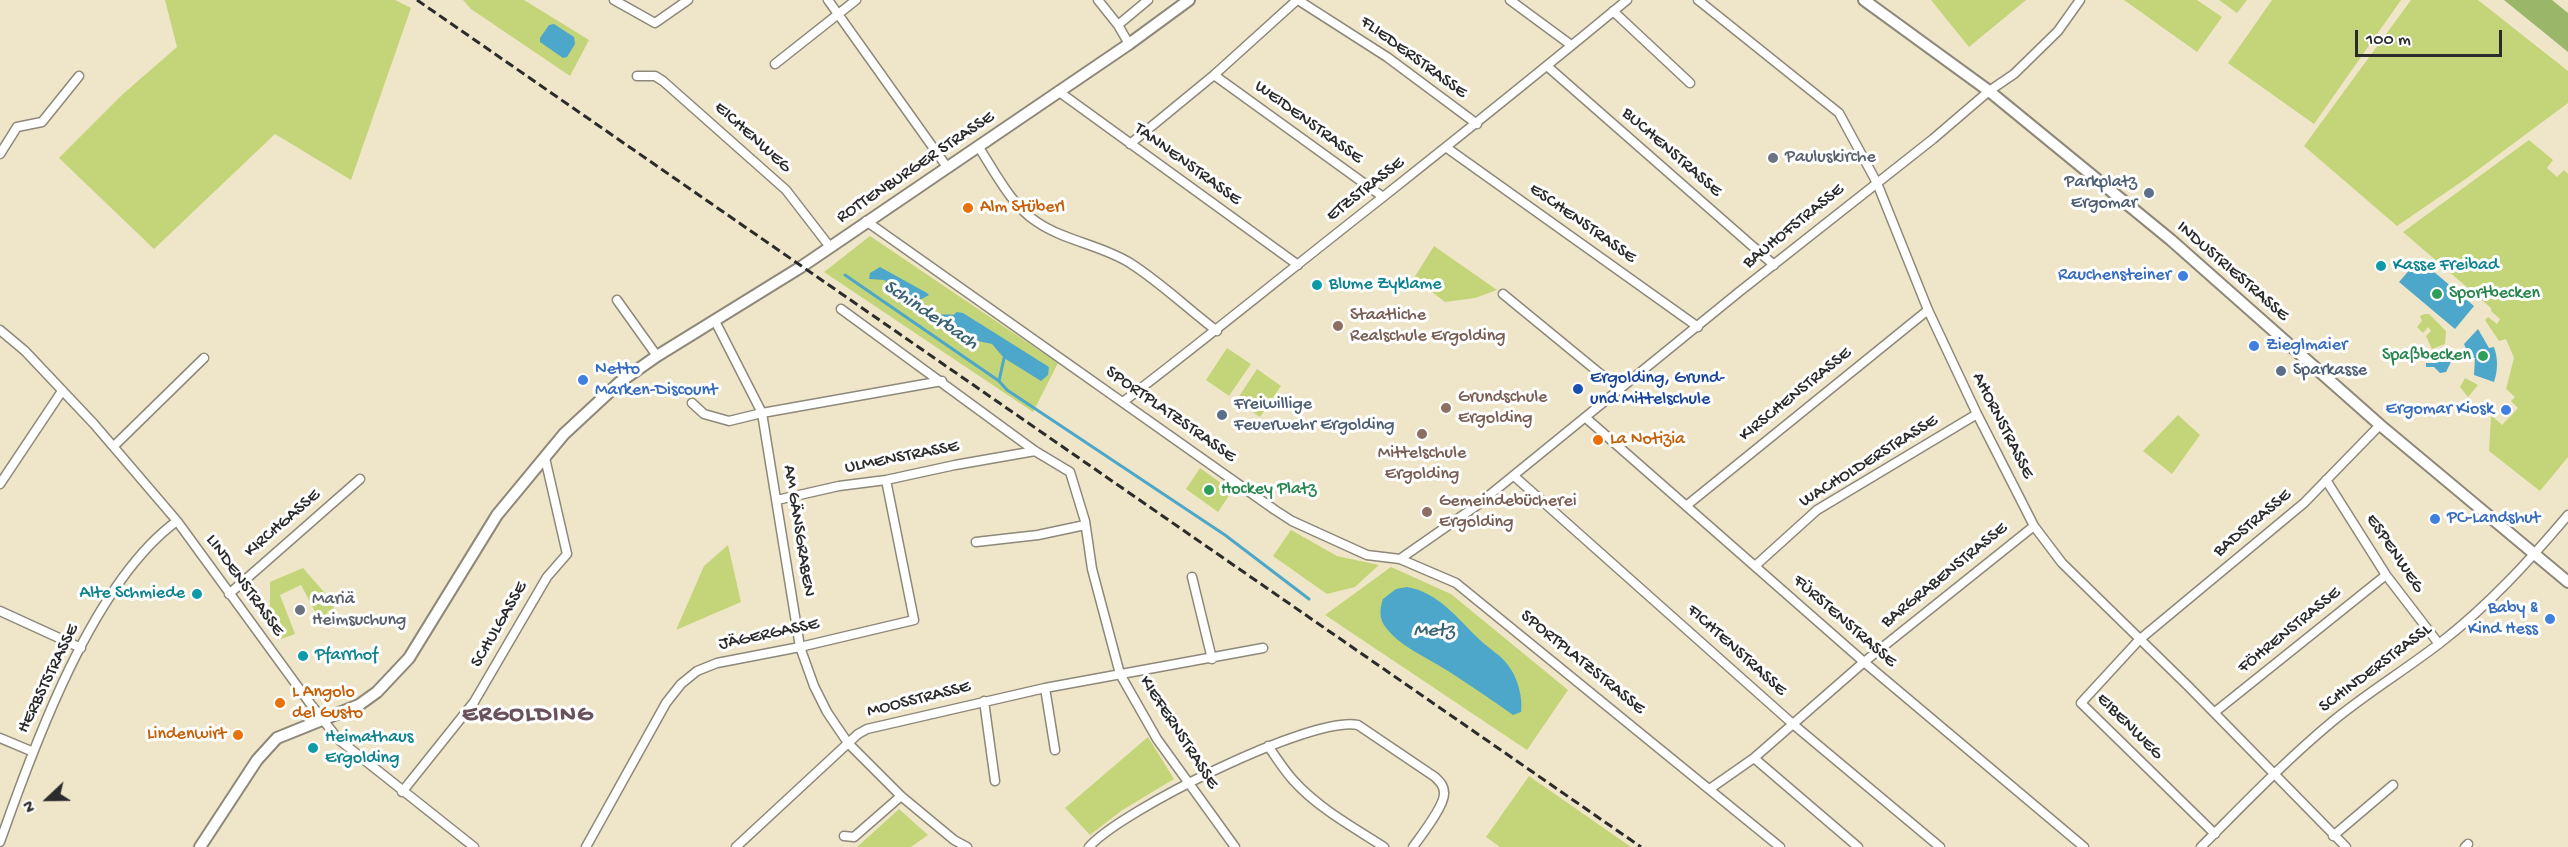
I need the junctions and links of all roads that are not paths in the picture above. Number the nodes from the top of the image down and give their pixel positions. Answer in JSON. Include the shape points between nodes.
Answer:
{"nodes":[{"id":1,"x":614,"y":0,"type":"edge"},
{"id":2,"x":688,"y":0,"type":"edge"},
{"id":3,"x":828,"y":0,"type":"edge"},
{"id":4,"x":856,"y":0,"type":"edge"},
{"id":5,"x":1098,"y":0,"type":"edge"},
{"id":6,"x":1148,"y":0,"type":"edge"},
{"id":7,"x":1189,"y":0,"type":"edge"},
{"id":8,"x":1298,"y":0,"type":"edge"},
{"id":9,"x":1510,"y":0,"type":"edge"},
{"id":10,"x":1627,"y":0,"type":"edge"},
{"id":11,"x":1698,"y":0,"type":"edge"},
{"id":12,"x":1864,"y":0,"type":"edge"},
{"id":13,"x":2080,"y":0,"type":"edge"},
{"id":14,"x":1613,"y":11,"type":"junction"},
{"id":15,"x":840,"y":15,"type":"junction"},
{"id":16,"x":1118,"y":25,"type":"junction"},
{"id":17,"x":1129,"y":44,"type":"junction"},
{"id":18,"x":1571,"y":45,"type":"junction"},
{"id":19,"x":775,"y":64,"type":"dead end"},
{"id":20,"x":1547,"y":66,"type":"junction"},
{"id":21,"x":1214,"y":75,"type":"junction"},
{"id":22,"x":79,"y":76,"type":"dead end"},
{"id":23,"x":637,"y":76,"type":"dead end"},
{"id":24,"x":1690,"y":83,"type":"dead end"},
{"id":25,"x":1058,"y":91,"type":"junction"},
{"id":26,"x":1989,"y":91,"type":"junction"},
{"id":27,"x":1477,"y":124,"type":"junction"},
{"id":28,"x":1130,"y":144,"type":"junction"},
{"id":29,"x":978,"y":146,"type":"junction"},
{"id":30,"x":1447,"y":148,"type":"junction"},
{"id":31,"x":0,"y":154,"type":"edge"},
{"id":32,"x":947,"y":167,"type":"junction"},
{"id":33,"x":1877,"y":183,"type":"junction"},
{"id":34,"x":1383,"y":197,"type":"junction"},
{"id":35,"x":866,"y":221,"type":"junction"},
{"id":36,"x":830,"y":247,"type":"junction"},
{"id":37,"x":1298,"y":265,"type":"junction"},
{"id":38,"x":1773,"y":265,"type":"junction"},
{"id":39,"x":1503,"y":294,"type":"dead end"},
{"id":40,"x":617,"y":300,"type":"dead end"},
{"id":41,"x":841,"y":309,"type":"dead end"},
{"id":42,"x":1928,"y":310,"type":"junction"},
{"id":43,"x":715,"y":321,"type":"junction"},
{"id":44,"x":1698,"y":327,"type":"junction"},
{"id":45,"x":0,"y":330,"type":"edge"},
{"id":46,"x":1217,"y":331,"type":"junction"},
{"id":47,"x":657,"y":356,"type":"junction"},
{"id":48,"x":204,"y":358,"type":"dead end"},
{"id":49,"x":942,"y":381,"type":"junction"},
{"id":50,"x":1620,"y":390,"type":"junction"},
{"id":51,"x":62,"y":391,"type":"junction"},
{"id":52,"x":1123,"y":402,"type":"junction"},
{"id":53,"x":692,"y":403,"type":"dead end"},
{"id":54,"x":762,"y":413,"type":"junction"},
{"id":55,"x":1977,"y":414,"type":"junction"},
{"id":56,"x":1586,"y":418,"type":"junction"},
{"id":57,"x":2380,"y":425,"type":"junction"},
{"id":58,"x":114,"y":446,"type":"junction"},
{"id":59,"x":1035,"y":451,"type":"junction"},
{"id":60,"x":545,"y":458,"type":"junction"},
{"id":61,"x":1514,"y":476,"type":"junction"},
{"id":62,"x":360,"y":479,"type":"dead end"},
{"id":63,"x":886,"y":480,"type":"junction"},
{"id":64,"x":2326,"y":480,"type":"junction"},
{"id":65,"x":0,"y":484,"type":"edge"},
{"id":66,"x":777,"y":500,"type":"junction"},
{"id":67,"x":1686,"y":506,"type":"junction"},
{"id":68,"x":2568,"y":515,"type":"edge"},
{"id":69,"x":177,"y":521,"type":"junction"},
{"id":70,"x":1085,"y":525,"type":"junction"},
{"id":71,"x":2034,"y":526,"type":"junction"},
{"id":72,"x":976,"y":542,"type":"dead end"},
{"id":73,"x":2536,"y":553,"type":"junction"},
{"id":74,"x":1400,"y":559,"type":"junction"},
{"id":75,"x":1755,"y":566,"type":"junction"},
{"id":76,"x":2386,"y":575,"type":"junction"},
{"id":77,"x":1192,"y":577,"type":"dead end"},
{"id":78,"x":2568,"y":582,"type":"edge"},
{"id":79,"x":229,"y":594,"type":"junction"},
{"id":80,"x":0,"y":611,"type":"edge"},
{"id":81,"x":2139,"y":640,"type":"junction"},
{"id":82,"x":2439,"y":644,"type":"junction"},
{"id":83,"x":800,"y":646,"type":"junction"},
{"id":84,"x":81,"y":648,"type":"junction"},
{"id":85,"x":1263,"y":648,"type":"dead end"},
{"id":86,"x":1212,"y":659,"type":"junction"},
{"id":87,"x":1864,"y":662,"type":"junction"},
{"id":88,"x":1120,"y":674,"type":"junction"},
{"id":89,"x":1045,"y":688,"type":"junction"},
{"id":90,"x":984,"y":701,"type":"junction"},
{"id":91,"x":2215,"y":712,"type":"junction"},
{"id":92,"x":323,"y":721,"type":"junction"},
{"id":93,"x":1794,"y":725,"type":"junction"},
{"id":94,"x":0,"y":738,"type":"edge"},
{"id":95,"x":848,"y":743,"type":"junction"},
{"id":96,"x":1268,"y":746,"type":"junction"},
{"id":97,"x":1055,"y":750,"type":"dead end"},
{"id":98,"x":32,"y":751,"type":"junction"},
{"id":99,"x":1754,"y":758,"type":"junction"},
{"id":100,"x":2275,"y":774,"type":"junction"},
{"id":101,"x":995,"y":782,"type":"dead end"},
{"id":102,"x":1189,"y":784,"type":"junction"},
{"id":103,"x":2393,"y":785,"type":"dead end"},
{"id":104,"x":1710,"y":788,"type":"junction"},
{"id":105,"x":402,"y":792,"type":"junction"},
{"id":106,"x":901,"y":796,"type":"junction"},
{"id":107,"x":2215,"y":834,"type":"junction"},
{"id":108,"x":844,"y":836,"type":"dead end"},
{"id":109,"x":2333,"y":836,"type":"junction"},
{"id":110,"x":0,"y":842,"type":"edge"},
{"id":111,"x":200,"y":847,"type":"edge"},
{"id":112,"x":474,"y":847,"type":"edge"},
{"id":113,"x":586,"y":847,"type":"edge"},
{"id":114,"x":736,"y":847,"type":"edge"},
{"id":115,"x":967,"y":847,"type":"edge"},
{"id":116,"x":1089,"y":847,"type":"edge"},
{"id":117,"x":1235,"y":847,"type":"edge"},
{"id":118,"x":1384,"y":847,"type":"edge"},
{"id":119,"x":1413,"y":847,"type":"edge"},
{"id":120,"x":1780,"y":847,"type":"edge"},
{"id":121,"x":1858,"y":847,"type":"edge"},
{"id":122,"x":1940,"y":847,"type":"edge"},
{"id":123,"x":2084,"y":847,"type":"edge"},
{"id":124,"x":2201,"y":847,"type":"edge"},
{"id":125,"x":2346,"y":847,"type":"edge"}],
"edges":[{"from":1,"to":2,"type":"street","via":[[655,22]]},
{"from":3,"to":15,"type":"street"},
{"from":4,"to":15,"type":"street"},
{"from":5,"to":16,"type":"street"},
{"from":6,"to":16,"type":"street"},
{"from":7,"to":17,"type":"street","name":"ROTTENBURGER STRASSE"},
{"from":8,"to":21,"type":"street"},
{"from":8,"to":27,"type":"street","name":"FLIEDERSTRASSE","via":[[1388,57]]},
{"from":9,"to":18,"type":"street"},
{"from":10,"to":14,"type":"street","name":"ETZSTRASSE"},
{"from":11,"to":33,"type":"street","name":"AHORNSTRASSE","via":[[1839,113]]},
{"from":12,"to":26,"type":"street","name":"INDUSTRIESTRASSE"},
{"from":13,"to":26,"type":"street","name":"BAUHOFSTRASSE","via":[[2058,31],[2014,74]]},
{"from":14,"to":18,"type":"street","name":"ETZSTRASSE"},
{"from":14,"to":24,"type":"street"},
{"from":15,"to":19,"type":"street"},
{"from":15,"to":32,"type":"street"},
{"from":16,"to":17,"type":"street"},
{"from":17,"to":25,"type":"street","name":"ROTTENBURGER STRASSE"},
{"from":18,"to":20,"type":"street","name":"ETZSTRASSE"},
{"from":20,"to":27,"type":"street","name":"ETZSTRASSE"},
{"from":20,"to":38,"type":"street","name":"BUCHENSTRASSE"},
{"from":21,"to":28,"type":"street"},
{"from":21,"to":34,"type":"street","name":"WEIDENSTRASSE"},
{"from":22,"to":31,"type":"street","via":[[42,122],[17,127]]},
{"from":23,"to":36,"type":"street","name":"EICHENWEG","via":[[655,76],[663,81],[786,190]]},
{"from":25,"to":28,"type":"street","name":"TANNENSTRASSE"},
{"from":25,"to":29,"type":"street","name":"ROTTENBURGER STRASSE"},
{"from":26,"to":33,"type":"street","name":"BAUHOFSTRASSE"},
{"from":26,"to":57,"type":"street","name":"INDUSTRIESTRASSE","via":[[2179,247]]},
{"from":27,"to":30,"type":"street","name":"ETZSTRASSE"},
{"from":28,"to":37,"type":"street","name":"TANNENSTRASSE"},
{"from":29,"to":32,"type":"street","name":"ROTTENBURGER STRASSE"},
{"from":29,"to":46,"type":"street","via":[[1016,204],[1036,222],[1130,263]]},
{"from":30,"to":34,"type":"street","name":"ETZSTRASSE"},
{"from":30,"to":44,"type":"street","name":"ESCHENSTRASSE"},
{"from":32,"to":35,"type":"street","name":"ROTTENBURGER STRASSE"},
{"from":33,"to":38,"type":"street","name":"BAUHOFSTRASSE"},
{"from":33,"to":42,"type":"street","name":"AHORNSTRASSE"},
{"from":34,"to":37,"type":"street","name":"ETZSTRASSE"},
{"from":35,"to":36,"type":"street","name":"ROTTENBURGER STRASSE"},
{"from":35,"to":52,"type":"street","name":"SPORTPLATZSTRASSE"},
{"from":36,"to":43,"type":"street","name":"ROTTENBURGER STRASSE"},
{"from":37,"to":46,"type":"street","name":"ETZSTRASSE"},
{"from":38,"to":44,"type":"street","name":"BAUHOFSTRASSE"},
{"from":39,"to":50,"type":"street"},
{"from":40,"to":47,"type":"street"},
{"from":41,"to":49,"type":"street","name":"KIEFERNSTRASSE"},
{"from":42,"to":55,"type":"street","name":"AHORNSTRASSE"},
{"from":42,"to":67,"type":"street","name":"KIRSCHENSTRASSE"},
{"from":43,"to":47,"type":"street","name":"ROTTENBURGER STRASSE"},
{"from":43,"to":54,"type":"street","name":"AM GÄNSGRABEN"},
{"from":44,"to":50,"type":"street","name":"BAUHOFSTRASSE"},
{"from":45,"to":51,"type":"street","name":"LINDENSTRASSE"},
{"from":46,"to":52,"type":"street","name":"ETZSTRASSE"},
{"from":47,"to":60,"type":"street","name":"ROTTENBURGER STRASSE","via":[[583,415]]},
{"from":48,"to":58,"type":"street"},
{"from":49,"to":54,"type":"street"},
{"from":49,"to":59,"type":"street","name":"KIEFERNSTRASSE"},
{"from":50,"to":56,"type":"street","name":"BAUHOFSTRASSE"},
{"from":51,"to":58,"type":"street","name":"LINDENSTRASSE"},
{"from":51,"to":65,"type":"street"},
{"from":52,"to":74,"type":"street","name":"SPORTPLATZSTRASSE","via":[[1292,521],[1367,555]]},
{"from":53,"to":54,"type":"street","via":[[704,414],[729,421]]},
{"from":54,"to":66,"type":"street","name":"AM GÄNSGRABEN"},
{"from":55,"to":71,"type":"street","name":"AHORNSTRASSE"},
{"from":55,"to":75,"type":"street","name":"WACHOLDERSTRASSE","via":[[1817,510]]},
{"from":56,"to":61,"type":"street","name":"BAUHOFSTRASSE"},
{"from":56,"to":67,"type":"street","name":"FÜRSTENSTRASSE"},
{"from":57,"to":64,"type":"street","name":"BADSTRASSE"},
{"from":57,"to":73,"type":"street","name":"INDUSTRIESTRASSE"},
{"from":58,"to":69,"type":"street","name":"LINDENSTRASSE"},
{"from":59,"to":63,"type":"street","name":"ULMENSTRASSE"},
{"from":59,"to":70,"type":"street","name":"KIEFERNSTRASSE","via":[[1070,472]]},
{"from":60,"to":92,"type":"street","name":"ROTTENBURGER STRASSE","via":[[497,515],[409,658],[377,692]]},
{"from":60,"to":105,"type":"street","name":"SCHULGASSE","via":[[567,554],[547,578],[474,702]]},
{"from":61,"to":74,"type":"street","name":"BAUHOFSTRASSE"},
{"from":61,"to":93,"type":"street","name":"FICHTENSTRASSE"},
{"from":62,"to":79,"type":"street","name":"KIRCHGASSE"},
{"from":63,"to":66,"type":"street","name":"ULMENSTRASSE"},
{"from":63,"to":83,"type":"street","name":"JÄGERGASSE","via":[[914,620]]},
{"from":64,"to":76,"type":"street","name":"ESPENWEG"},
{"from":64,"to":81,"type":"street","name":"BADSTRASSE","via":[[2304,503]]},
{"from":66,"to":83,"type":"street","name":"AM GÄNSGRABEN"},
{"from":67,"to":75,"type":"street","name":"FÜRSTENSTRASSE"},
{"from":68,"to":73,"type":"street","name":"SCHINDERSTRASSL"},
{"from":69,"to":79,"type":"street","name":"LINDENSTRASSE"},
{"from":69,"to":84,"type":"street","name":"HERBSTSTRASSE","via":[[140,554]]},
{"from":70,"to":72,"type":"street"},
{"from":70,"to":88,"type":"street","name":"KIEFERNSTRASSE","via":[[1092,569]]},
{"from":71,"to":81,"type":"street","name":"AHORNSTRASSE","via":[[2062,563]]},
{"from":71,"to":87,"type":"street","name":"BARGRABENSTRASSE"},
{"from":73,"to":78,"type":"street","name":"INDUSTRIESTRASSE"},
{"from":73,"to":82,"type":"street","name":"SCHINDERSTRASSL","via":[[2487,604]]},
{"from":74,"to":104,"type":"street","name":"SPORTPLATZSTRASSE","via":[[1456,583]]},
{"from":75,"to":87,"type":"street","name":"FÜRSTENSTRASSE"},
{"from":76,"to":82,"type":"street","name":"ESPENWEG"},
{"from":76,"to":91,"type":"street","name":"FÖHRENSTRASSE"},
{"from":77,"to":86,"type":"street"},
{"from":79,"to":92,"type":"street","name":"LINDENSTRASSE"},
{"from":80,"to":84,"type":"street"},
{"from":81,"to":91,"type":"street","name":"AHORNSTRASSE"},
{"from":81,"to":107,"type":"street","name":"EIBENWEG","via":[[2080,704]]},
{"from":82,"to":100,"type":"street","name":"SCHINDERSTRASSL","via":[[2332,721]]},
{"from":83,"to":95,"type":"street","name":"AM GÄNSGRABEN","via":[[823,703]]},
{"from":83,"to":113,"type":"street","name":"JÄGERGASSE","via":[[717,663],[681,684],[666,703]]},
{"from":84,"to":98,"type":"street","name":"HERBSTSTRASSE"},
{"from":85,"to":86,"type":"street","name":"MOOSSTRASSE"},
{"from":86,"to":88,"type":"street","name":"MOOSSTRASSE"},
{"from":87,"to":93,"type":"street","name":"BARGRABENSTRASSE"},
{"from":87,"to":123,"type":"street","name":"FÜRSTENSTRASSE"},
{"from":88,"to":89,"type":"street","name":"MOOSSTRASSE"},
{"from":88,"to":102,"type":"street","name":"KIEFERNSTRASSE"},
{"from":89,"to":90,"type":"street","name":"MOOSSTRASSE"},
{"from":89,"to":97,"type":"street"},
{"from":90,"to":95,"type":"street","name":"MOOSSTRASSE","via":[[867,729]]},
{"from":90,"to":101,"type":"street"},
{"from":91,"to":100,"type":"street","name":"AHORNSTRASSE"},
{"from":92,"to":105,"type":"street","name":"LINDENSTRASSE","via":[[338,739]]},
{"from":92,"to":111,"type":"street","name":"ROTTENBURGER STRASSE","via":[[277,738],[257,760]]},
{"from":93,"to":99,"type":"street","name":"BARGRABENSTRASSE"},
{"from":93,"to":122,"type":"street","name":"FICHTENSTRASSE"},
{"from":94,"to":98,"type":"street"},
{"from":95,"to":106,"type":"street","name":"AM GÄNSGRABEN"},
{"from":95,"to":114,"type":"street","name":"MOOSSTRASSE"},
{"from":96,"to":102,"type":"street"},
{"from":96,"to":118,"type":"street","via":[[1292,779],[1314,800]]},
{"from":96,"to":119,"type":"street","via":[[1358,724],[1435,777],[1445,794]]},
{"from":98,"to":110,"type":"street","name":"HERBSTSTRASSE"},
{"from":99,"to":104,"type":"street","name":"BARGRABENSTRASSE"},
{"from":99,"to":121,"type":"street"},
{"from":100,"to":107,"type":"street","name":"SCHINDERSTRASSL"},
{"from":100,"to":109,"type":"street","name":"AHORNSTRASSE"},
{"from":102,"to":116,"type":"street","via":[[1125,818]]},
{"from":102,"to":117,"type":"street","name":"KIEFERNSTRASSE"},
{"from":103,"to":109,"type":"street"},
{"from":104,"to":120,"type":"street","name":"SPORTPLATZSTRASSE"},
{"from":105,"to":112,"type":"street","name":"LINDENSTRASSE"},
{"from":106,"to":108,"type":"street","via":[[854,837]]},
{"from":106,"to":115,"type":"street","name":"AM GÄNSGRABEN"},
{"from":107,"to":124,"type":"street","name":"SCHINDERSTRASSL"},
{"from":109,"to":125,"type":"street","name":"AHORNSTRASSE"}]}
